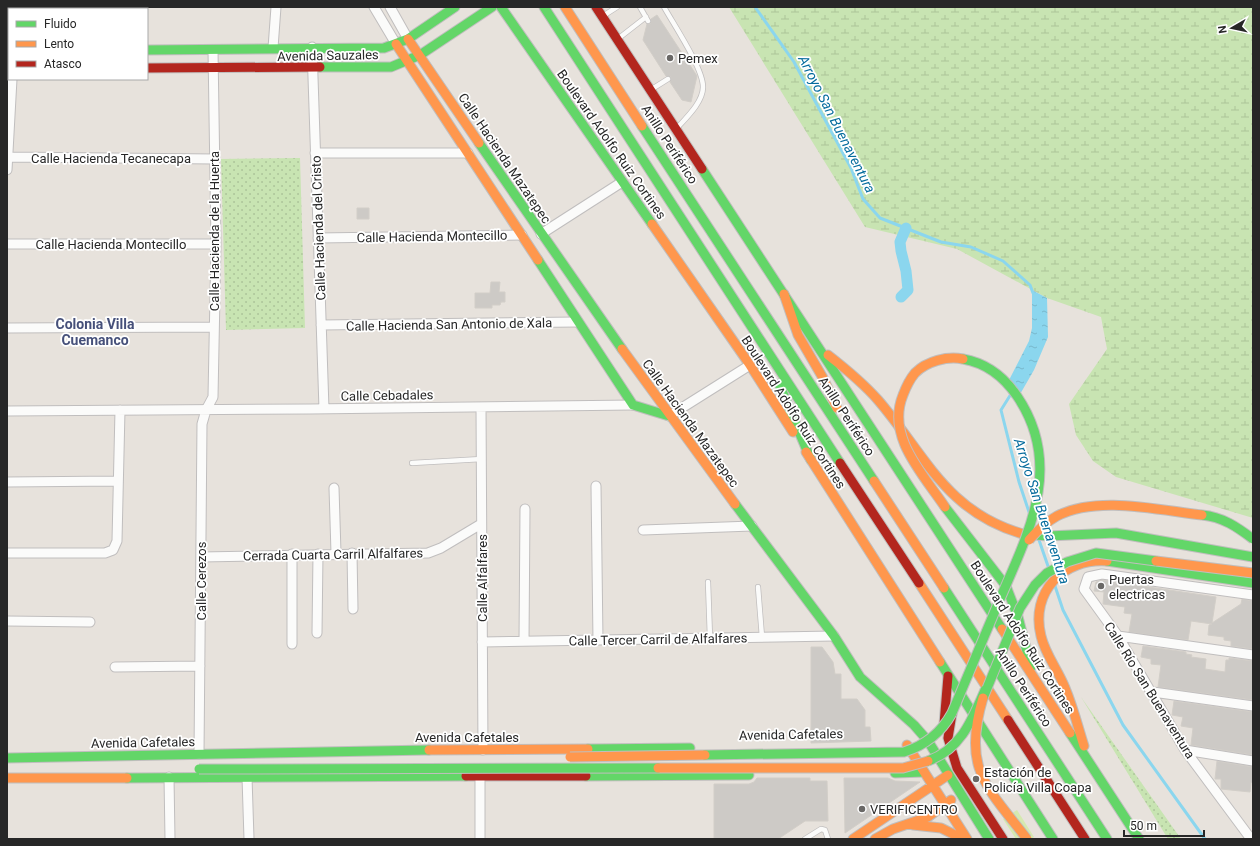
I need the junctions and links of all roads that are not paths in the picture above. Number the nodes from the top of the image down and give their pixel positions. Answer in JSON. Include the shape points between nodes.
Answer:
{"nodes":[{"id":1,"x":276,"y":7,"type":"edge"},
{"id":2,"x":374,"y":7,"type":"edge"},
{"id":3,"x":390,"y":7,"type":"edge"},
{"id":4,"x":455,"y":7,"type":"edge"},
{"id":5,"x":492,"y":7,"type":"edge"},
{"id":6,"x":501,"y":7,"type":"edge"},
{"id":7,"x":544,"y":7,"type":"edge"},
{"id":8,"x":565,"y":7,"type":"edge"},
{"id":9,"x":596,"y":7,"type":"edge"},
{"id":10,"x":617,"y":7,"type":"edge"},
{"id":11,"x":640,"y":7,"type":"edge"},
{"id":12,"x":664,"y":7,"type":"edge"},
{"id":13,"x":602,"y":16,"type":"junction"},
{"id":14,"x":408,"y":39,"type":"junction"},
{"id":15,"x":617,"y":39,"type":"junction"},
{"id":16,"x":396,"y":44,"type":"junction"},
{"id":17,"x":312,"y":47,"type":"junction"},
{"id":18,"x":273,"y":48,"type":"junction"},
{"id":19,"x":365,"y":48,"type":"junction"},
{"id":20,"x":148,"y":50,"type":"edge"},
{"id":21,"x":213,"y":50,"type":"junction"},
{"id":22,"x":420,"y":55,"type":"junction"},
{"id":23,"x":408,"y":61,"type":"junction"},
{"id":24,"x":365,"y":67,"type":"junction"},
{"id":25,"x":148,"y":68,"type":"edge"},
{"id":26,"x":312,"y":68,"type":"junction"},
{"id":27,"x":213,"y":69,"type":"junction"},
{"id":28,"x":668,"y":79,"type":"dead end"},
{"id":29,"x":12,"y":80,"type":"edge"},
{"id":30,"x":650,"y":90,"type":"junction"},
{"id":31,"x":451,"y":101,"type":"junction"},
{"id":32,"x":439,"y":109,"type":"junction"},
{"id":33,"x":676,"y":129,"type":"junction"},
{"id":34,"x":315,"y":153,"type":"junction"},
{"id":35,"x":468,"y":153,"type":"junction"},
{"id":36,"x":7,"y":157,"type":"edge"},
{"id":37,"x":214,"y":159,"type":"junction"},
{"id":38,"x":7,"y":170,"type":"edge"},
{"id":39,"x":622,"y":182,"type":"junction"},
{"id":40,"x":541,"y":234,"type":"junction"},
{"id":41,"x":522,"y":235,"type":"junction"},
{"id":42,"x":318,"y":238,"type":"junction"},
{"id":43,"x":7,"y":244,"type":"edge"},
{"id":44,"x":216,"y":244,"type":"junction"},
{"id":45,"x":557,"y":258,"type":"junction"},
{"id":46,"x":543,"y":268,"type":"junction"},
{"id":47,"x":784,"y":294,"type":"junction"},
{"id":48,"x":578,"y":322,"type":"junction"},
{"id":49,"x":321,"y":326,"type":"junction"},
{"id":50,"x":214,"y":327,"type":"junction"},
{"id":51,"x":7,"y":328,"type":"edge"},
{"id":52,"x":763,"y":346,"type":"junction"},
{"id":53,"x":822,"y":351,"type":"junction"},
{"id":54,"x":750,"y":365,"type":"junction"},
{"id":55,"x":633,"y":405,"type":"junction"},
{"id":56,"x":481,"y":407,"type":"junction"},
{"id":57,"x":324,"y":409,"type":"junction"},
{"id":58,"x":120,"y":410,"type":"junction"},
{"id":59,"x":206,"y":410,"type":"junction"},
{"id":60,"x":7,"y":411,"type":"edge"},
{"id":61,"x":669,"y":416,"type":"junction"},
{"id":62,"x":856,"y":452,"type":"junction"},
{"id":63,"x":482,"y":459,"type":"junction"},
{"id":64,"x":811,"y":460,"type":"junction"},
{"id":65,"x":412,"y":463,"type":"dead end"},
{"id":66,"x":118,"y":481,"type":"junction"},
{"id":67,"x":7,"y":482,"type":"edge"},
{"id":68,"x":596,"y":486,"type":"dead end"},
{"id":69,"x":334,"y":488,"type":"dead end"},
{"id":70,"x":525,"y":509,"type":"dead end"},
{"id":71,"x":482,"y":524,"type":"junction"},
{"id":72,"x":752,"y":526,"type":"junction"},
{"id":73,"x":643,"y":530,"type":"dead end"},
{"id":74,"x":1253,"y":539,"type":"edge"},
{"id":75,"x":1020,"y":551,"type":"junction"},
{"id":76,"x":7,"y":553,"type":"edge"},
{"id":77,"x":336,"y":553,"type":"junction"},
{"id":78,"x":352,"y":553,"type":"junction"},
{"id":79,"x":292,"y":554,"type":"junction"},
{"id":80,"x":318,"y":554,"type":"junction"},
{"id":81,"x":201,"y":557,"type":"junction"},
{"id":82,"x":1253,"y":557,"type":"edge"},
{"id":83,"x":1253,"y":573,"type":"edge"},
{"id":84,"x":708,"y":582,"type":"dead end"},
{"id":85,"x":1253,"y":583,"type":"edge"},
{"id":86,"x":758,"y":586,"type":"dead end"},
{"id":87,"x":1253,"y":595,"type":"edge"},
{"id":88,"x":353,"y":609,"type":"dead end"},
{"id":89,"x":7,"y":621,"type":"edge"},
{"id":90,"x":90,"y":622,"type":"dead end"},
{"id":91,"x":317,"y":633,"type":"dead end"},
{"id":92,"x":834,"y":636,"type":"junction"},
{"id":93,"x":1118,"y":636,"type":"junction"},
{"id":94,"x":762,"y":637,"type":"junction"},
{"id":95,"x":710,"y":638,"type":"junction"},
{"id":96,"x":598,"y":640,"type":"junction"},
{"id":97,"x":524,"y":641,"type":"junction"},
{"id":98,"x":482,"y":642,"type":"junction"},
{"id":99,"x":292,"y":644,"type":"dead end"},
{"id":100,"x":1253,"y":655,"type":"edge"},
{"id":101,"x":200,"y":666,"type":"junction"},
{"id":102,"x":115,"y":667,"type":"dead end"},
{"id":103,"x":948,"y":676,"type":"junction"},
{"id":104,"x":1034,"y":676,"type":"junction"},
{"id":105,"x":985,"y":690,"type":"junction"},
{"id":106,"x":1153,"y":692,"type":"junction"},
{"id":107,"x":1253,"y":706,"type":"edge"},
{"id":108,"x":952,"y":713,"type":"junction"},
{"id":109,"x":928,"y":741,"type":"junction"},
{"id":110,"x":907,"y":745,"type":"junction"},
{"id":111,"x":877,"y":746,"type":"junction"},
{"id":112,"x":427,"y":750,"type":"junction"},
{"id":113,"x":483,"y":750,"type":"junction"},
{"id":114,"x":504,"y":750,"type":"junction"},
{"id":115,"x":1185,"y":750,"type":"junction"},
{"id":116,"x":199,"y":754,"type":"junction"},
{"id":117,"x":7,"y":758,"type":"edge"},
{"id":118,"x":1087,"y":758,"type":"junction"},
{"id":119,"x":1253,"y":761,"type":"edge"},
{"id":120,"x":924,"y":772,"type":"junction"},
{"id":121,"x":872,"y":774,"type":"junction"},
{"id":122,"x":948,"y":775,"type":"junction"},
{"id":123,"x":169,"y":777,"type":"junction"},
{"id":124,"x":480,"y":777,"type":"junction"},
{"id":125,"x":7,"y":778,"type":"edge"},
{"id":126,"x":56,"y":778,"type":"junction"},
{"id":127,"x":247,"y":778,"type":"junction"},
{"id":128,"x":424,"y":778,"type":"junction"},
{"id":129,"x":932,"y":785,"type":"junction"},
{"id":130,"x":959,"y":794,"type":"junction"},
{"id":131,"x":945,"y":804,"type":"junction"},
{"id":132,"x":908,"y":825,"type":"junction"},
{"id":133,"x":170,"y":839,"type":"edge"},
{"id":134,"x":249,"y":839,"type":"edge"},
{"id":135,"x":480,"y":839,"type":"edge"},
{"id":136,"x":805,"y":839,"type":"edge"},
{"id":137,"x":828,"y":839,"type":"edge"},
{"id":138,"x":853,"y":839,"type":"edge"},
{"id":139,"x":875,"y":839,"type":"edge"},
{"id":140,"x":963,"y":839,"type":"edge"},
{"id":141,"x":967,"y":839,"type":"edge"},
{"id":142,"x":989,"y":839,"type":"edge"},
{"id":143,"x":1003,"y":839,"type":"edge"},
{"id":144,"x":1027,"y":839,"type":"edge"},
{"id":145,"x":1053,"y":839,"type":"edge"},
{"id":146,"x":1085,"y":839,"type":"edge"},
{"id":147,"x":1107,"y":839,"type":"edge"},
{"id":148,"x":1139,"y":839,"type":"edge"},
{"id":149,"x":1251,"y":839,"type":"edge"}],
"edges":[{"from":1,"to":18,"type":"street"},
{"from":2,"to":16,"type":"street","name":"Calle Hacienda Mazatepec"},
{"from":3,"to":14,"type":"street","name":"Calle Hacienda Mazatepec"},
{"from":4,"to":14,"type":"main road","name":"Avenida Sauzales"},
{"from":5,"to":22,"type":"main road","name":"Avenida Sauzales"},
{"from":6,"to":39,"type":"main road","name":"Boulevard Adolfo Ruiz Cortines"},
{"from":7,"to":52,"type":"main road"},
{"from":8,"to":62,"type":"main road","name":"Anillo Periférico"},
{"from":9,"to":13,"type":"main road","name":"Boulevard Adolfo Ruiz Cortines"},
{"from":10,"to":13,"type":"lane"},
{"from":11,"to":15,"type":"lane","via":[[647,19]]},
{"from":12,"to":33,"type":"lane","via":[[701,74],[703,88],[698,102]]},
{"from":13,"to":15,"type":"main road","name":"Boulevard Adolfo Ruiz Cortines"},
{"from":14,"to":16,"type":"main road","name":"Avenida Sauzales"},
{"from":14,"to":22,"type":"main road","name":"Calle Hacienda Mazatepec"},
{"from":15,"to":30,"type":"main road","name":"Boulevard Adolfo Ruiz Cortines"},
{"from":16,"to":19,"type":"main road","name":"Avenida Sauzales","via":[[384,48]]},
{"from":16,"to":23,"type":"main road","name":"Calle Hacienda Mazatepec"},
{"from":17,"to":18,"type":"main road","name":"Avenida Sauzales"},
{"from":17,"to":19,"type":"main road","name":"Avenida Sauzales"},
{"from":17,"to":26,"type":"street","name":"Calle Hacienda del Cristo"},
{"from":18,"to":21,"type":"main road","name":"Avenida Sauzales"},
{"from":19,"to":24,"type":"main road"},
{"from":20,"to":21,"type":"main road","name":"Avenida Sauzales"},
{"from":21,"to":27,"type":"street","name":"Calle Hacienda de la Huerta"},
{"from":22,"to":23,"type":"main road","name":"Avenida Sauzales"},
{"from":22,"to":31,"type":"main road","name":"Calle Hacienda Mazatepec"},
{"from":23,"to":24,"type":"main road","name":"Avenida Sauzales","via":[[391,67]]},
{"from":23,"to":32,"type":"main road","name":"Calle Hacienda Mazatepec"},
{"from":24,"to":26,"type":"main road","name":"Avenida Sauzales"},
{"from":25,"to":27,"type":"main road","name":"Avenida Sauzales"},
{"from":26,"to":27,"type":"main road","name":"Avenida Sauzales"},
{"from":26,"to":34,"type":"street","name":"Calle Hacienda del Cristo"},
{"from":27,"to":37,"type":"street","name":"Calle Hacienda de la Huerta"},
{"from":28,"to":30,"type":"lane"},
{"from":29,"to":36,"type":"street"},
{"from":30,"to":33,"type":"main road","name":"Boulevard Adolfo Ruiz Cortines"},
{"from":31,"to":32,"type":"main road"},
{"from":31,"to":40,"type":"main road","name":"Calle Hacienda Mazatepec"},
{"from":32,"to":35,"type":"main road","name":"Calle Hacienda Mazatepec"},
{"from":33,"to":47,"type":"main road","name":"Boulevard Adolfo Ruiz Cortines"},
{"from":34,"to":35,"type":"street"},
{"from":34,"to":42,"type":"street","name":"Calle Hacienda del Cristo"},
{"from":35,"to":41,"type":"main road","name":"Calle Hacienda Mazatepec"},
{"from":36,"to":37,"type":"street","name":"Calle Hacienda Tecanecapa"},
{"from":36,"to":38,"type":"street"},
{"from":37,"to":44,"type":"street","name":"Calle Hacienda de la Huerta"},
{"from":39,"to":40,"type":"street"},
{"from":39,"to":54,"type":"main road","name":"Boulevard Adolfo Ruiz Cortines"},
{"from":40,"to":45,"type":"main road","name":"Calle Hacienda Mazatepec"},
{"from":41,"to":42,"type":"street","name":"Calle Hacienda Montecillo"},
{"from":41,"to":46,"type":"main road","name":"Calle Hacienda Mazatepec"},
{"from":42,"to":49,"type":"street","name":"Calle Hacienda del Cristo"},
{"from":43,"to":44,"type":"street","name":"Calle Hacienda Montecillo"},
{"from":44,"to":50,"type":"street","name":"Calle Hacienda de la Huerta"},
{"from":45,"to":46,"type":"main road"},
{"from":45,"to":61,"type":"main road","name":"Calle Hacienda Mazatepec"},
{"from":46,"to":48,"type":"main road","name":"Calle Hacienda Mazatepec"},
{"from":47,"to":53,"type":"main road","name":"Boulevard Adolfo Ruiz Cortines"},
{"from":47,"to":62,"type":"main road","via":[[798,335],[830,392]]},
{"from":48,"to":49,"type":"street","name":"Calle Hacienda San Antonio de Xala"},
{"from":48,"to":55,"type":"main road","name":"Calle Hacienda Mazatepec"},
{"from":49,"to":57,"type":"street","name":"Calle Hacienda del Cristo"},
{"from":50,"to":51,"type":"street"},
{"from":50,"to":59,"type":"street","name":"Calle Hacienda de la Huerta","via":[[213,397]]},
{"from":52,"to":64,"type":"main road"},
{"from":52,"to":146,"type":"main road"},
{"from":53,"to":82,"type":"main road","bridge":true,"via":[[874,395],[944,486],[962,504],[976,515],[1006,530],[1054,538],[1095,532],[1116,533]]},
{"from":53,"to":104,"type":"main road","name":"Boulevard Adolfo Ruiz Cortines"},
{"from":54,"to":61,"type":"street"},
{"from":54,"to":64,"type":"main road","name":"Boulevard Adolfo Ruiz Cortines"},
{"from":55,"to":56,"type":"street","name":"Calle Cebadales"},
{"from":55,"to":61,"type":"main road","name":"Calle Cebadales"},
{"from":56,"to":57,"type":"street","name":"Calle Cebadales"},
{"from":56,"to":63,"type":"street","name":"Calle Alfalfares"},
{"from":57,"to":59,"type":"street","name":"Calle Cebadales"},
{"from":58,"to":59,"type":"street","name":"Calle Cebadales"},
{"from":58,"to":60,"type":"street","name":"Calle Cebadales"},
{"from":58,"to":66,"type":"street"},
{"from":59,"to":81,"type":"street","name":"Calle Cerezos","via":[[202,424]]},
{"from":61,"to":72,"type":"main road","name":"Calle Hacienda Mazatepec"},
{"from":62,"to":147,"type":"main road","name":"Anillo Periférico"},
{"from":63,"to":65,"type":"lane"},
{"from":63,"to":71,"type":"street","name":"Calle Alfalfares"},
{"from":64,"to":103,"type":"main road","name":"Boulevard Adolfo Ruiz Cortines"},
{"from":66,"to":67,"type":"street"},
{"from":66,"to":76,"type":"street","via":[[117,541],[113,550],[105,553]]},
{"from":68,"to":96,"type":"street"},
{"from":69,"to":77,"type":"street"},
{"from":70,"to":97,"type":"street"},
{"from":71,"to":78,"type":"street","name":"Cerrada Cuarta Carril Alfalfares","via":[[428,553]]},
{"from":71,"to":98,"type":"street","name":"Calle Alfalfares"},
{"from":72,"to":73,"type":"street"},
{"from":72,"to":92,"type":"main road","name":"Calle Hacienda Mazatepec"},
{"from":74,"to":75,"type":"main road","bridge":true,"via":[[1232,523],[1213,516],[1102,504],[1074,509],[1057,516],[1033,534]]},
{"from":75,"to":104,"type":"main road","bridge":true,"via":[[1032,522],[1039,489],[1040,462],[1036,436],[1026,411],[1011,389],[984,366],[962,358],[945,359],[923,367],[908,383],[899,406],[898,422],[902,437],[945,507],[1006,586],[1018,617]]},
{"from":75,"to":108,"type":"main road","bridge":true},
{"from":77,"to":78,"type":"street","name":"Cerrada Cuarta Carril Alfalfares"},
{"from":77,"to":80,"type":"street","name":"Cerrada Cuarta Carril Alfalfares"},
{"from":78,"to":88,"type":"street"},
{"from":79,"to":80,"type":"street","name":"Cerrada Cuarta Carril Alfalfares"},
{"from":79,"to":81,"type":"street","name":"Cerrada Cuarta Carril Alfalfares"},
{"from":79,"to":99,"type":"street"},
{"from":80,"to":91,"type":"street"},
{"from":81,"to":101,"type":"street","name":"Calle Cerezos"},
{"from":83,"to":105,"type":"main road","bridge":true,"via":[[1096,553],[1069,560],[1041,578],[1030,591],[1021,605]]},
{"from":84,"to":95,"type":"lane"},
{"from":85,"to":118,"type":"main road","via":[[1111,561],[1090,561],[1067,568],[1056,575],[1041,601],[1038,627],[1042,645],[1066,689]]},
{"from":86,"to":94,"type":"lane"},
{"from":87,"to":93,"type":"street","name":"Calle Río San Buenaventura","via":[[1102,574],[1088,577],[1084,589]]},
{"from":89,"to":90,"type":"street"},
{"from":92,"to":94,"type":"street","name":"Calle Tercer Carril de Alfalfares"},
{"from":92,"to":109,"type":"main road","name":"Calle Hacienda Mazatepec","via":[[860,677],[914,725]]},
{"from":93,"to":100,"type":"street"},
{"from":93,"to":106,"type":"street","name":"Calle Río San Buenaventura"},
{"from":94,"to":95,"type":"street","name":"Calle Tercer Carril de Alfalfares"},
{"from":95,"to":96,"type":"street","name":"Calle Tercer Carril de Alfalfares"},
{"from":96,"to":97,"type":"street","name":"Calle Tercer Carril de Alfalfares"},
{"from":97,"to":98,"type":"street","name":"Calle Tercer Carril de Alfalfares"},
{"from":98,"to":113,"type":"street","name":"Calle Alfalfares"},
{"from":101,"to":102,"type":"street"},
{"from":101,"to":116,"type":"street","name":"Calle Cerezos"},
{"from":103,"to":109,"type":"main road","via":[[943,725]]},
{"from":103,"to":145,"type":"main road","name":"Boulevard Adolfo Ruiz Cortines"},
{"from":104,"to":118,"type":"main road","name":"Boulevard Adolfo Ruiz Cortines"},
{"from":105,"to":126,"type":"main road","bridge":true,"via":[[966,734],[953,748],[933,759],[903,768],[199,769],[103,772]]},
{"from":105,"to":144,"type":"main road","bridge":true,"via":[[976,733],[975,759],[981,773]]},
{"from":106,"to":107,"type":"street"},
{"from":106,"to":115,"type":"street","name":"Calle Río San Buenaventura"},
{"from":108,"to":114,"type":"main road","bridge":true,"via":[[943,729],[930,741],[904,752],[570,757]]},
{"from":108,"to":143,"type":"main road","bridge":true,"via":[[948,738],[957,768]]},
{"from":109,"to":110,"type":"main road","name":"Avenida Cafetales"},
{"from":109,"to":120,"type":"main road","via":[[928,758]]},
{"from":109,"to":122,"type":"main road","name":"Calle Hacienda Mazatepec"},
{"from":110,"to":111,"type":"main road","name":"Avenida Cafetales"},
{"from":110,"to":120,"type":"main road"},
{"from":111,"to":114,"type":"main road","name":"Avenida Cafetales"},
{"from":111,"to":121,"type":"main road","via":[[883,751],[883,765]]},
{"from":112,"to":113,"type":"main road","name":"Avenida Cafetales"},
{"from":112,"to":116,"type":"main road","name":"Avenida Cafetales"},
{"from":112,"to":128,"type":"main road","via":[[434,752],[439,762],[436,770]]},
{"from":113,"to":114,"type":"main road","name":"Avenida Cafetales"},
{"from":115,"to":119,"type":"street"},
{"from":115,"to":149,"type":"street","name":"Calle Río San Buenaventura"},
{"from":116,"to":117,"type":"main road","name":"Avenida Cafetales"},
{"from":118,"to":148,"type":"main road","name":"Boulevard Adolfo Ruiz Cortines"},
{"from":120,"to":121,"type":"main road"},
{"from":120,"to":129,"type":"main road"},
{"from":121,"to":124,"type":"main road"},
{"from":122,"to":129,"type":"main road"},
{"from":122,"to":130,"type":"main road","name":"Calle Hacienda Mazatepec"},
{"from":123,"to":126,"type":"main road"},
{"from":123,"to":127,"type":"main road"},
{"from":123,"to":133,"type":"street"},
{"from":124,"to":128,"type":"main road"},
{"from":124,"to":135,"type":"street"},
{"from":125,"to":126,"type":"main road"},
{"from":127,"to":128,"type":"main road"},
{"from":127,"to":134,"type":"street"},
{"from":129,"to":131,"type":"main road"},
{"from":129,"to":138,"type":"main road"},
{"from":130,"to":131,"type":"main road"},
{"from":130,"to":142,"type":"main road","name":"Calle Hacienda Mazatepec"},
{"from":131,"to":132,"type":"main road","via":[[928,816]]},
{"from":131,"to":141,"type":"main road"},
{"from":132,"to":139,"type":"main road"},
{"from":132,"to":140,"type":"main road","via":[[941,828]]},
{"from":136,"to":137,"type":"lane","via":[[821,829],[825,830]]}]}
